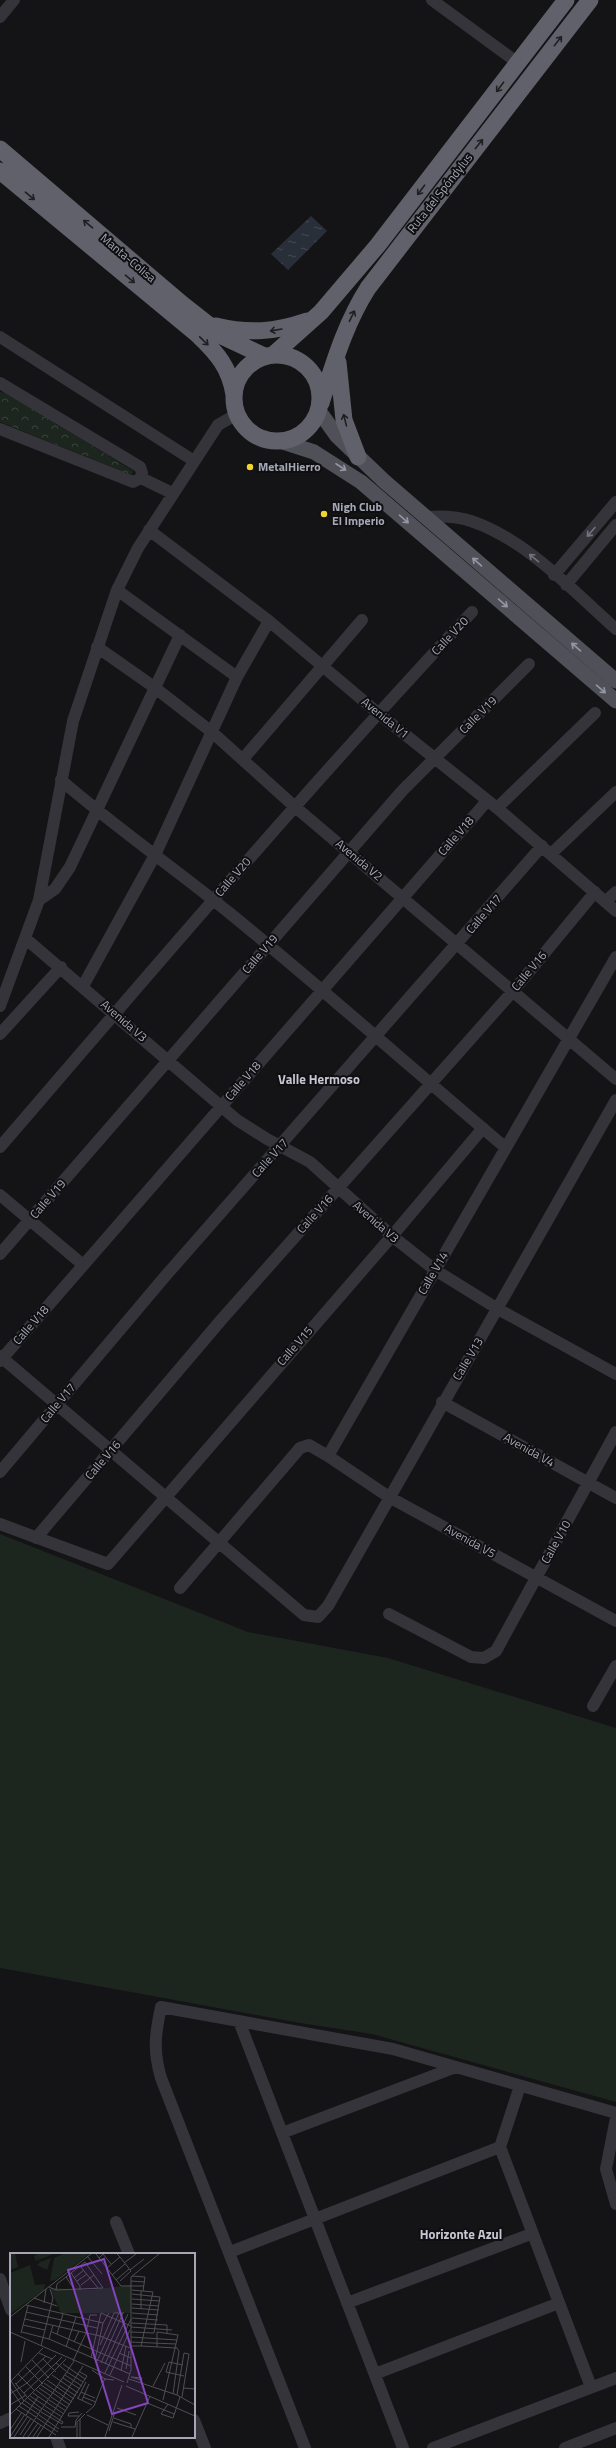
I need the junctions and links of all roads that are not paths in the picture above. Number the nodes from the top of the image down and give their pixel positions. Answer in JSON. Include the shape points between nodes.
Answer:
{"nodes":[{"id":1,"x":14,"y":0,"type":"edge"},
{"id":2,"x":432,"y":0,"type":"edge"},
{"id":3,"x":590,"y":0,"type":"edge"},
{"id":4,"x":593,"y":0,"type":"edge"},
{"id":5,"x":560,"y":7,"type":"edge"},
{"id":6,"x":0,"y":17,"type":"edge"},
{"id":7,"x":571,"y":24,"type":"junction"},
{"id":8,"x":518,"y":63,"type":"junction"},
{"id":9,"x":0,"y":149,"type":"edge"},
{"id":10,"x":448,"y":155,"type":"junction"},
{"id":11,"x":462,"y":165,"type":"junction"},
{"id":12,"x":0,"y":171,"type":"edge"},
{"id":13,"x":313,"y":320,"type":"junction"},
{"id":14,"x":207,"y":323,"type":"junction"},
{"id":15,"x":0,"y":337,"type":"edge"},
{"id":16,"x":337,"y":352,"type":"junction"},
{"id":17,"x":269,"y":355,"type":"junction"},
{"id":18,"x":0,"y":383,"type":"edge"},
{"id":19,"x":234,"y":394,"type":"junction"},
{"id":20,"x":320,"y":407,"type":"junction"},
{"id":21,"x":237,"y":414,"type":"junction"},
{"id":22,"x":0,"y":429,"type":"edge"},
{"id":23,"x":280,"y":441,"type":"junction"},
{"id":24,"x":358,"y":457,"type":"junction"},
{"id":25,"x":194,"y":461,"type":"junction"},
{"id":26,"x":140,"y":478,"type":"junction"},
{"id":27,"x":172,"y":493,"type":"junction"},
{"id":28,"x":616,"y":502,"type":"edge"},
{"id":29,"x":426,"y":517,"type":"junction"},
{"id":30,"x":616,"y":526,"type":"edge"},
{"id":31,"x":149,"y":530,"type":"junction"},
{"id":32,"x":554,"y":575,"type":"junction"},
{"id":33,"x":566,"y":585,"type":"junction"},
{"id":34,"x":117,"y":590,"type":"junction"},
{"id":35,"x":472,"y":612,"type":"dead end"},
{"id":36,"x":362,"y":620,"type":"dead end"},
{"id":37,"x":269,"y":621,"type":"junction"},
{"id":38,"x":616,"y":629,"type":"edge"},
{"id":39,"x":180,"y":635,"type":"junction"},
{"id":40,"x":97,"y":647,"type":"junction"},
{"id":41,"x":529,"y":664,"type":"dead end"},
{"id":42,"x":322,"y":666,"type":"junction"},
{"id":43,"x":237,"y":677,"type":"junction"},
{"id":44,"x":616,"y":681,"type":"edge"},
{"id":45,"x":154,"y":687,"type":"junction"},
{"id":46,"x":616,"y":701,"type":"edge"},
{"id":47,"x":378,"y":713,"type":"junction"},
{"id":48,"x":595,"y":713,"type":"dead end"},
{"id":49,"x":213,"y":733,"type":"junction"},
{"id":50,"x":435,"y":758,"type":"junction"},
{"id":51,"x":243,"y":759,"type":"junction"},
{"id":52,"x":61,"y":780,"type":"junction"},
{"id":53,"x":616,"y":792,"type":"edge"},
{"id":54,"x":487,"y":801,"type":"junction"},
{"id":55,"x":294,"y":806,"type":"junction"},
{"id":56,"x":497,"y":808,"type":"junction"},
{"id":57,"x":97,"y":812,"type":"junction"},
{"id":58,"x":547,"y":850,"type":"junction"},
{"id":59,"x":348,"y":852,"type":"junction"},
{"id":60,"x":155,"y":855,"type":"junction"},
{"id":61,"x":595,"y":892,"type":"junction"},
{"id":62,"x":616,"y":892,"type":"edge"},
{"id":63,"x":404,"y":897,"type":"junction"},
{"id":64,"x":39,"y":900,"type":"junction"},
{"id":65,"x":214,"y":900,"type":"junction"},
{"id":66,"x":606,"y":901,"type":"junction"},
{"id":67,"x":616,"y":911,"type":"edge"},
{"id":68,"x":25,"y":938,"type":"junction"},
{"id":69,"x":459,"y":943,"type":"junction"},
{"id":70,"x":268,"y":944,"type":"junction"},
{"id":71,"x":616,"y":957,"type":"edge"},
{"id":72,"x":61,"y":967,"type":"junction"},
{"id":73,"x":5,"y":973,"type":"edge"},
{"id":74,"x":83,"y":986,"type":"junction"},
{"id":75,"x":321,"y":990,"type":"junction"},
{"id":76,"x":514,"y":990,"type":"junction"},
{"id":77,"x":0,"y":1006,"type":"edge"},
{"id":78,"x":115,"y":1014,"type":"junction"},
{"id":79,"x":0,"y":1034,"type":"edge"},
{"id":80,"x":569,"y":1037,"type":"junction"},
{"id":81,"x":376,"y":1038,"type":"junction"},
{"id":82,"x":168,"y":1061,"type":"junction"},
{"id":83,"x":616,"y":1079,"type":"edge"},
{"id":84,"x":430,"y":1084,"type":"junction"},
{"id":85,"x":616,"y":1100,"type":"edge"},
{"id":86,"x":221,"y":1107,"type":"junction"},
{"id":87,"x":483,"y":1128,"type":"junction"},
{"id":88,"x":281,"y":1146,"type":"junction"},
{"id":89,"x":0,"y":1147,"type":"edge"},
{"id":90,"x":506,"y":1148,"type":"junction"},
{"id":91,"x":338,"y":1188,"type":"junction"},
{"id":92,"x":0,"y":1195,"type":"edge"},
{"id":93,"x":30,"y":1220,"type":"junction"},
{"id":94,"x":392,"y":1236,"type":"junction"},
{"id":95,"x":0,"y":1254,"type":"edge"},
{"id":96,"x":82,"y":1264,"type":"junction"},
{"id":97,"x":435,"y":1270,"type":"junction"},
{"id":98,"x":498,"y":1309,"type":"junction"},
{"id":99,"x":1,"y":1358,"type":"edge"},
{"id":100,"x":616,"y":1374,"type":"edge"},
{"id":101,"x":442,"y":1402,"type":"junction"},
{"id":102,"x":56,"y":1405,"type":"junction"},
{"id":103,"x":616,"y":1432,"type":"edge"},
{"id":104,"x":111,"y":1451,"type":"junction"},
{"id":105,"x":328,"y":1456,"type":"junction"},
{"id":106,"x":0,"y":1472,"type":"edge"},
{"id":107,"x":589,"y":1483,"type":"junction"},
{"id":108,"x":165,"y":1496,"type":"junction"},
{"id":109,"x":389,"y":1497,"type":"junction"},
{"id":110,"x":616,"y":1498,"type":"edge"},
{"id":111,"x":0,"y":1524,"type":"edge"},
{"id":112,"x":36,"y":1538,"type":"junction"},
{"id":113,"x":220,"y":1543,"type":"junction"},
{"id":114,"x":536,"y":1578,"type":"junction"},
{"id":115,"x":180,"y":1588,"type":"dead end"},
{"id":116,"x":389,"y":1614,"type":"dead end"},
{"id":117,"x":616,"y":1621,"type":"edge"},
{"id":118,"x":616,"y":1666,"type":"edge"},
{"id":119,"x":593,"y":1706,"type":"dead end"},
{"id":120,"x":239,"y":2021,"type":"junction"},
{"id":121,"x":456,"y":2068,"type":"junction"},
{"id":122,"x":520,"y":2086,"type":"junction"},
{"id":123,"x":616,"y":2113,"type":"edge"},
{"id":124,"x":616,"y":2118,"type":"edge"},
{"id":125,"x":282,"y":2133,"type":"junction"},
{"id":126,"x":500,"y":2147,"type":"junction"},
{"id":127,"x":616,"y":2204,"type":"edge"},
{"id":128,"x":314,"y":2219,"type":"junction"},
{"id":129,"x":116,"y":2222,"type":"dead end"},
{"id":130,"x":531,"y":2234,"type":"junction"},
{"id":131,"x":230,"y":2252,"type":"junction"},
{"id":132,"x":129,"y":2253,"type":"edge"},
{"id":133,"x":0,"y":2279,"type":"edge"},
{"id":134,"x":347,"y":2303,"type":"junction"},
{"id":135,"x":559,"y":2303,"type":"junction"},
{"id":136,"x":6,"y":2304,"type":"edge"},
{"id":137,"x":375,"y":2374,"type":"junction"},
{"id":138,"x":616,"y":2378,"type":"edge"},
{"id":139,"x":591,"y":2387,"type":"junction"},
{"id":140,"x":10,"y":2418,"type":"edge"},
{"id":141,"x":0,"y":2423,"type":"edge"},
{"id":142,"x":195,"y":2423,"type":"edge"},
{"id":143,"x":616,"y":2428,"type":"edge"},
{"id":144,"x":56,"y":2438,"type":"edge"},
{"id":145,"x":60,"y":2448,"type":"edge"},
{"id":146,"x":205,"y":2448,"type":"edge"},
{"id":147,"x":305,"y":2448,"type":"edge"},
{"id":148,"x":403,"y":2448,"type":"edge"},
{"id":149,"x":433,"y":2448,"type":"edge"},
{"id":150,"x":565,"y":2448,"type":"edge"}],
"edges":[{"from":1,"to":6,"type":"street"},
{"from":2,"to":8,"type":"street"},
{"from":3,"to":7,"type":"highway","name":"Ruta del Spóndylus"},
{"from":4,"to":7,"type":"street"},
{"from":5,"to":7,"type":"highway"},
{"from":5,"to":8,"type":"highway","name":"Ruta del Spóndylus"},
{"from":11,"to":7,"type":"highway","name":"Ruta del Spóndylus","one_way":true},
{"from":8,"to":10,"type":"highway","name":"Ruta del Spóndylus","one_way":true},
{"from":14,"to":9,"type":"highway","name":"Manta-Colisa","one_way":true},
{"from":10,"to":11,"type":"highway"},
{"from":10,"to":13,"type":"highway","name":"Ruta del Spóndylus","one_way":true,"via":[[378,245]]},
{"from":16,"to":11,"type":"highway","name":"Ruta del Spóndylus","one_way":true,"via":[[354,311],[368,288]]},
{"from":12,"to":19,"type":"highway","name":"Manta-Colisa","one_way":true,"via":[[218,354],[232,380]]},
{"from":13,"to":14,"type":"highway","one_way":true,"via":[[264,332],[238,331]]},
{"from":13,"to":17,"type":"highway","name":"Ruta del Spóndylus"},
{"from":14,"to":17,"type":"highway","name":"Manta-Colisa","via":[[239,345]]},
{"from":15,"to":25,"type":"street"},
{"from":16,"to":20,"type":"highway","name":"Ruta del Spóndylus"},
{"from":24,"to":16,"type":"highway","one_way":true,"via":[[341,402]]},
{"from":17,"to":19,"type":"highway","via":[[252,362],[243,371],[236,382]]},
{"from":17,"to":20,"type":"highway","via":[[287,355],[309,368],[320,390]]},
{"from":18,"to":26,"type":"street","via":[[140,467]]},
{"from":19,"to":21,"type":"highway"},
{"from":20,"to":23,"type":"highway","via":[[313,422],[304,432]]},
{"from":20,"to":24,"type":"main road","via":[[337,436]]},
{"from":21,"to":23,"type":"highway","via":[[242,424],[259,437]]},
{"from":21,"to":25,"type":"street","via":[[218,425]]},
{"from":22,"to":26,"type":"street","via":[[133,482]]},
{"from":23,"to":46,"type":"main road","one_way":true,"via":[[314,452],[361,482]]},
{"from":24,"to":29,"type":"main road"},
{"from":25,"to":27,"type":"street"},
{"from":26,"to":27,"type":"street"},
{"from":27,"to":31,"type":"street"},
{"from":28,"to":32,"type":"street","one_way":true},
{"from":32,"to":29,"type":"street","one_way":true,"via":[[531,555],[492,530],[470,520],[446,516]]},
{"from":44,"to":29,"type":"main road","one_way":true},
{"from":30,"to":33,"type":"street"},
{"from":31,"to":34,"type":"street","via":[[130,561]]},
{"from":31,"to":37,"type":"street","name":"Avenida V1"},
{"from":32,"to":33,"type":"street"},
{"from":33,"to":38,"type":"street"},
{"from":34,"to":39,"type":"street"},
{"from":34,"to":40,"type":"street"},
{"from":35,"to":47,"type":"street","name":"Calle V20"},
{"from":36,"to":42,"type":"street"},
{"from":37,"to":42,"type":"street","name":"Avenida V1"},
{"from":37,"to":43,"type":"street"},
{"from":39,"to":43,"type":"street"},
{"from":39,"to":45,"type":"street"},
{"from":40,"to":45,"type":"street","name":"Avenida V2"},
{"from":40,"to":52,"type":"street","via":[[72,721]]},
{"from":41,"to":50,"type":"street","name":"Calle V19"},
{"from":42,"to":47,"type":"street","name":"Avenida V1"},
{"from":42,"to":51,"type":"street"},
{"from":43,"to":49,"type":"street"},
{"from":45,"to":49,"type":"street","name":"Avenida V2"},
{"from":45,"to":57,"type":"street"},
{"from":47,"to":50,"type":"street","name":"Avenida V1"},
{"from":47,"to":55,"type":"street","name":"Calle V20"},
{"from":48,"to":56,"type":"street"},
{"from":49,"to":51,"type":"street","name":"Avenida V2"},
{"from":49,"to":60,"type":"street"},
{"from":50,"to":54,"type":"street","name":"Avenida V1"},
{"from":50,"to":59,"type":"street","name":"Calle V19"},
{"from":51,"to":55,"type":"street","name":"Avenida V2"},
{"from":52,"to":57,"type":"street"},
{"from":52,"to":64,"type":"street"},
{"from":53,"to":58,"type":"street","name":"Calle V17"},
{"from":54,"to":56,"type":"street","name":"Avenida V1"},
{"from":54,"to":63,"type":"street","name":"Calle V18"},
{"from":55,"to":59,"type":"street","name":"Avenida V2"},
{"from":55,"to":65,"type":"street","name":"Calle V20"},
{"from":56,"to":58,"type":"street","name":"Avenida V1"},
{"from":57,"to":60,"type":"street"},
{"from":57,"to":64,"type":"street","via":[[59,884]]},
{"from":58,"to":61,"type":"street","name":"Avenida V1"},
{"from":58,"to":69,"type":"street","name":"Calle V17"},
{"from":59,"to":63,"type":"street","name":"Avenida V2"},
{"from":59,"to":70,"type":"street","name":"Calle V19"},
{"from":60,"to":65,"type":"street"},
{"from":60,"to":74,"type":"street"},
{"from":61,"to":66,"type":"street","name":"Avenida V1"},
{"from":61,"to":76,"type":"street","name":"Calle V16"},
{"from":62,"to":66,"type":"street"},
{"from":63,"to":69,"type":"street","name":"Avenida V2"},
{"from":63,"to":75,"type":"street","name":"Calle V18"},
{"from":64,"to":68,"type":"street"},
{"from":65,"to":70,"type":"street"},
{"from":65,"to":78,"type":"street","name":"Calle V20"},
{"from":66,"to":67,"type":"street","name":"Avenida V1"},
{"from":68,"to":72,"type":"street","name":"Avenida V3"},
{"from":68,"to":73,"type":"street"},
{"from":69,"to":76,"type":"street","name":"Avenida V2"},
{"from":69,"to":81,"type":"street","name":"Calle V17"},
{"from":70,"to":75,"type":"street"},
{"from":70,"to":82,"type":"street","name":"Calle V19"},
{"from":71,"to":80,"type":"street","name":"Calle V14"},
{"from":72,"to":74,"type":"street","name":"Avenida V3"},
{"from":72,"to":79,"type":"street"},
{"from":73,"to":77,"type":"street"},
{"from":74,"to":78,"type":"street","name":"Avenida V3"},
{"from":75,"to":81,"type":"street"},
{"from":75,"to":86,"type":"street","name":"Calle V18"},
{"from":76,"to":80,"type":"street","name":"Avenida V2"},
{"from":76,"to":84,"type":"street","name":"Calle V16"},
{"from":78,"to":82,"type":"street","name":"Avenida V3"},
{"from":78,"to":89,"type":"street","name":"Calle V20"},
{"from":80,"to":83,"type":"street","name":"Avenida V2"},
{"from":80,"to":90,"type":"street","name":"Calle V14"},
{"from":81,"to":84,"type":"street"},
{"from":81,"to":88,"type":"street","name":"Calle V17"},
{"from":82,"to":86,"type":"street","name":"Avenida V3"},
{"from":82,"to":93,"type":"street","name":"Calle V19"},
{"from":84,"to":87,"type":"street"},
{"from":84,"to":91,"type":"street","name":"Calle V16"},
{"from":85,"to":98,"type":"street","name":"Calle V13"},
{"from":86,"to":88,"type":"street","name":"Avenida V3","via":[[253,1131]]},
{"from":86,"to":96,"type":"street","name":"Calle V18"},
{"from":87,"to":90,"type":"street"},
{"from":87,"to":94,"type":"street","name":"Calle V15"},
{"from":88,"to":91,"type":"street","name":"Avenida V3","via":[[303,1157]]},
{"from":88,"to":102,"type":"street","name":"Calle V17","via":[[168,1273]]},
{"from":90,"to":97,"type":"street","name":"Calle V14"},
{"from":91,"to":94,"type":"street","name":"Avenida V3"},
{"from":91,"to":104,"type":"street","name":"Calle V16","via":[[222,1319]]},
{"from":92,"to":93,"type":"street"},
{"from":93,"to":95,"type":"street","name":"Calle V19"},
{"from":93,"to":96,"type":"street"},
{"from":94,"to":97,"type":"street","name":"Avenida V3"},
{"from":94,"to":108,"type":"street","name":"Calle V15"},
{"from":96,"to":99,"type":"street","name":"Calle V18"},
{"from":97,"to":98,"type":"street","name":"Avenida V3"},
{"from":97,"to":105,"type":"street","name":"Calle V14"},
{"from":98,"to":100,"type":"street","name":"Avenida V3"},
{"from":98,"to":101,"type":"street","name":"Calle V13"},
{"from":99,"to":102,"type":"street"},
{"from":101,"to":107,"type":"street","name":"Avenida V4"},
{"from":101,"to":109,"type":"street","name":"Calle V13"},
{"from":102,"to":104,"type":"street"},
{"from":102,"to":106,"type":"street","name":"Calle V17"},
{"from":103,"to":107,"type":"street","name":"Calle V10"},
{"from":104,"to":108,"type":"street"},
{"from":104,"to":112,"type":"street","name":"Calle V16"},
{"from":105,"to":109,"type":"street","name":"Avenida V5"},
{"from":105,"to":113,"type":"street","via":[[309,1445],[300,1448]]},
{"from":107,"to":110,"type":"street","name":"Avenida V4"},
{"from":107,"to":114,"type":"street","name":"Calle V10"},
{"from":108,"to":112,"type":"street","name":"Calle V15","via":[[108,1564]]},
{"from":108,"to":113,"type":"street"},
{"from":109,"to":113,"type":"street","name":"Calle V13","via":[[328,1606],[318,1617],[304,1615]]},
{"from":109,"to":114,"type":"street","name":"Avenida V5"},
{"from":111,"to":112,"type":"street"},
{"from":113,"to":115,"type":"street"},
{"from":114,"to":116,"type":"street","name":"Calle V10","via":[[496,1651],[484,1658],[471,1657]]},
{"from":114,"to":117,"type":"street","name":"Avenida V5"},
{"from":118,"to":119,"type":"street"},
{"from":120,"to":121,"type":"street","via":[[393,2049]]},
{"from":120,"to":125,"type":"street"},
{"from":120,"to":131,"type":"street","via":[[161,2007],[155,2038],[155,2056],[161,2078]]},
{"from":121,"to":122,"type":"street"},
{"from":121,"to":125,"type":"street"},
{"from":122,"to":123,"type":"street"},
{"from":122,"to":126,"type":"street"},
{"from":124,"to":127,"type":"street","via":[[606,2169]]},
{"from":125,"to":128,"type":"street"},
{"from":126,"to":128,"type":"street"},
{"from":126,"to":130,"type":"street"},
{"from":128,"to":131,"type":"street"},
{"from":128,"to":134,"type":"street"},
{"from":129,"to":132,"type":"street"},
{"from":130,"to":134,"type":"street"},
{"from":130,"to":135,"type":"street"},
{"from":131,"to":147,"type":"street"},
{"from":133,"to":136,"type":"street"},
{"from":134,"to":137,"type":"street"},
{"from":135,"to":137,"type":"street"},
{"from":135,"to":139,"type":"street"},
{"from":137,"to":148,"type":"street"},
{"from":138,"to":139,"type":"street"},
{"from":139,"to":149,"type":"street"},
{"from":140,"to":141,"type":"street"},
{"from":142,"to":146,"type":"street"},
{"from":143,"to":150,"type":"street"},
{"from":144,"to":145,"type":"street"}]}
